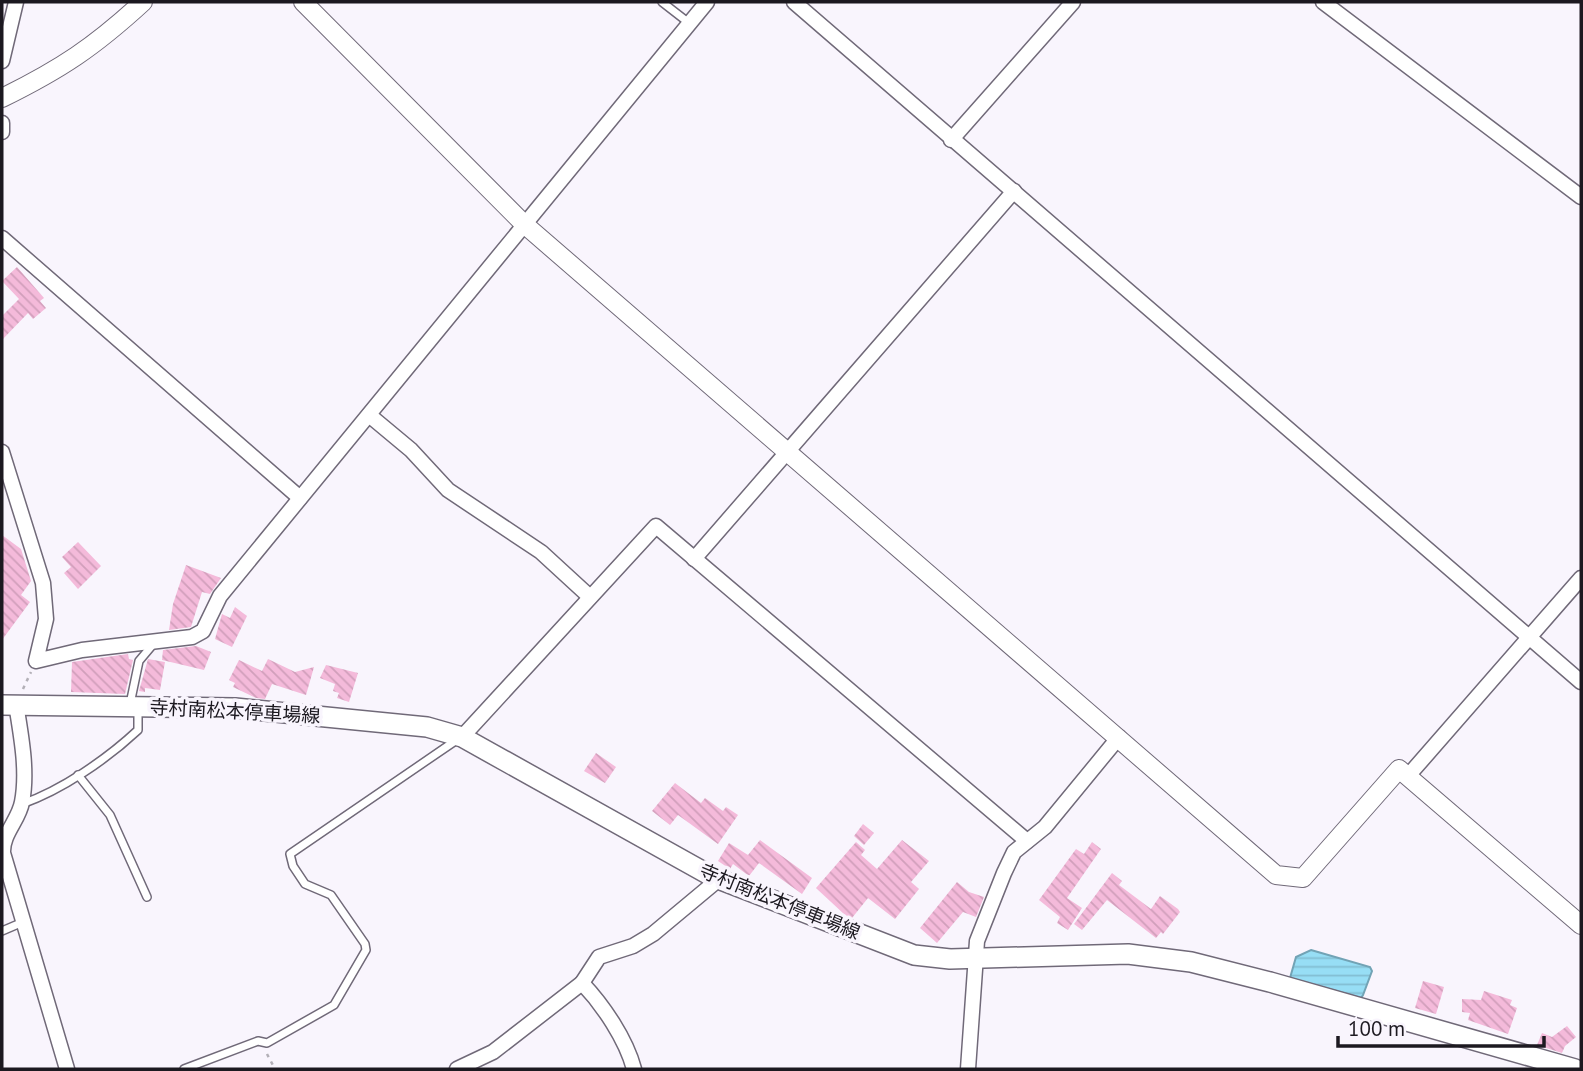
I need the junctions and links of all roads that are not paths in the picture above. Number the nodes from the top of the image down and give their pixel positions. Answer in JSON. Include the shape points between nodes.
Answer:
{"nodes":[{"id":1,"x":16,"y":2,"type":"edge"},
{"id":2,"x":143,"y":2,"type":"edge"},
{"id":3,"x":303,"y":2,"type":"edge"},
{"id":4,"x":662,"y":2,"type":"edge"},
{"id":5,"x":707,"y":2,"type":"edge"},
{"id":6,"x":794,"y":2,"type":"edge"},
{"id":7,"x":1073,"y":2,"type":"edge"},
{"id":8,"x":1323,"y":2,"type":"edge"},
{"id":9,"x":690,"y":23,"type":"junction"},
{"id":10,"x":2,"y":61,"type":"edge"},
{"id":11,"x":2,"y":98,"type":"edge"},
{"id":12,"x":2,"y":123,"type":"edge"},
{"id":13,"x":2,"y":132,"type":"edge"},
{"id":14,"x":951,"y":140,"type":"junction"},
{"id":15,"x":1014,"y":191,"type":"junction"},
{"id":16,"x":1581,"y":197,"type":"edge"},
{"id":17,"x":524,"y":224,"type":"junction"},
{"id":18,"x":2,"y":238,"type":"edge"},
{"id":19,"x":369,"y":415,"type":"junction"},
{"id":20,"x":788,"y":450,"type":"junction"},
{"id":21,"x":2,"y":452,"type":"edge"},
{"id":22,"x":300,"y":498,"type":"junction"},
{"id":23,"x":694,"y":559,"type":"junction"},
{"id":24,"x":1581,"y":578,"type":"edge"},
{"id":25,"x":590,"y":597,"type":"junction"},
{"id":26,"x":1530,"y":638,"type":"junction"},
{"id":27,"x":157,"y":639,"type":"junction"},
{"id":28,"x":1581,"y":682,"type":"edge"},
{"id":29,"x":9,"y":704,"type":"edge"},
{"id":30,"x":134,"y":706,"type":"junction"},
{"id":31,"x":462,"y":737,"type":"junction"},
{"id":32,"x":1119,"y":737,"type":"junction"},
{"id":33,"x":78,"y":775,"type":"junction"},
{"id":34,"x":1408,"y":776,"type":"junction"},
{"id":35,"x":22,"y":804,"type":"junction"},
{"id":36,"x":1027,"y":841,"type":"junction"},
{"id":37,"x":2,"y":844,"type":"edge"},
{"id":38,"x":719,"y":879,"type":"junction"},
{"id":39,"x":147,"y":897,"type":"dead end"},
{"id":40,"x":23,"y":922,"type":"junction"},
{"id":41,"x":1581,"y":925,"type":"edge"},
{"id":42,"x":2,"y":931,"type":"edge"},
{"id":43,"x":978,"y":958,"type":"junction"},
{"id":44,"x":582,"y":983,"type":"junction"},
{"id":45,"x":1548,"y":1066,"type":"edge"},
{"id":46,"x":67,"y":1069,"type":"edge"},
{"id":47,"x":184,"y":1069,"type":"edge"},
{"id":48,"x":457,"y":1069,"type":"edge"},
{"id":49,"x":634,"y":1069,"type":"edge"},
{"id":50,"x":968,"y":1069,"type":"edge"},
{"id":51,"x":1575,"y":1069,"type":"edge"}],
"edges":[{"from":1,"to":10,"type":"street"},
{"from":2,"to":11,"type":"street","via":[[59,70]]},
{"from":3,"to":17,"type":"street"},
{"from":4,"to":9,"type":"lane"},
{"from":5,"to":9,"type":"street"},
{"from":6,"to":14,"type":"street"},
{"from":7,"to":14,"type":"street"},
{"from":8,"to":16,"type":"street"},
{"from":9,"to":17,"type":"street"},
{"from":12,"to":13,"type":"street"},
{"from":14,"to":15,"type":"street"},
{"from":15,"to":20,"type":"street"},
{"from":15,"to":26,"type":"street"},
{"from":17,"to":19,"type":"street"},
{"from":17,"to":20,"type":"street"},
{"from":18,"to":22,"type":"street"},
{"from":19,"to":22,"type":"street"},
{"from":19,"to":25,"type":"street","via":[[411,450],[448,490],[541,552]]},
{"from":20,"to":23,"type":"street"},
{"from":20,"to":32,"type":"street"},
{"from":21,"to":27,"type":"street","via":[[43,583],[46,619],[36,661]]},
{"from":22,"to":27,"type":"street","via":[[220,596],[203,631],[192,637]]},
{"from":23,"to":25,"type":"street","via":[[656,526]]},
{"from":23,"to":36,"type":"street"},
{"from":24,"to":26,"type":"street"},
{"from":25,"to":31,"type":"street"},
{"from":26,"to":28,"type":"street"},
{"from":26,"to":34,"type":"street"},
{"from":27,"to":30,"type":"lane","via":[[139,661]]},
{"from":29,"to":30,"type":"main road","name":"寺村南松本停車場線"},
{"from":29,"to":35,"type":"street","via":[[24,776]]},
{"from":30,"to":31,"type":"main road","name":"寺村南松本停車場線","via":[[236,708],[351,718],[427,727]]},
{"from":30,"to":33,"type":"lane","via":[[138,730]]},
{"from":31,"to":38,"type":"main road","name":"寺村南松本停車場線"},
{"from":31,"to":47,"type":"lane","via":[[290,854],[305,884],[331,895],[365,944],[366,950],[334,1005],[267,1043]]},
{"from":32,"to":34,"type":"street","via":[[1276,875],[1303,878],[1399,769]]},
{"from":32,"to":36,"type":"street","via":[[1045,827]]},
{"from":33,"to":35,"type":"lane"},
{"from":33,"to":39,"type":"lane","via":[[110,815]]},
{"from":34,"to":41,"type":"street"},
{"from":35,"to":37,"type":"street"},
{"from":36,"to":43,"type":"street","via":[[1014,852],[1004,873],[977,942]]},
{"from":37,"to":40,"type":"street"},
{"from":38,"to":43,"type":"main road","name":"寺村南松本停車場線","via":[[914,955]]},
{"from":38,"to":44,"type":"street","via":[[653,934],[634,946],[599,957]]},
{"from":40,"to":42,"type":"lane"},
{"from":40,"to":46,"type":"street"},
{"from":43,"to":45,"type":"main road","name":"寺村南松本停車場線","via":[[1128,954],[1191,962]]},
{"from":43,"to":50,"type":"street"},
{"from":44,"to":48,"type":"street","via":[[493,1052]]},
{"from":44,"to":49,"type":"street","via":[[596,997]]},
{"from":45,"to":51,"type":"main road","name":"寺村南松本停車場線"}]}
